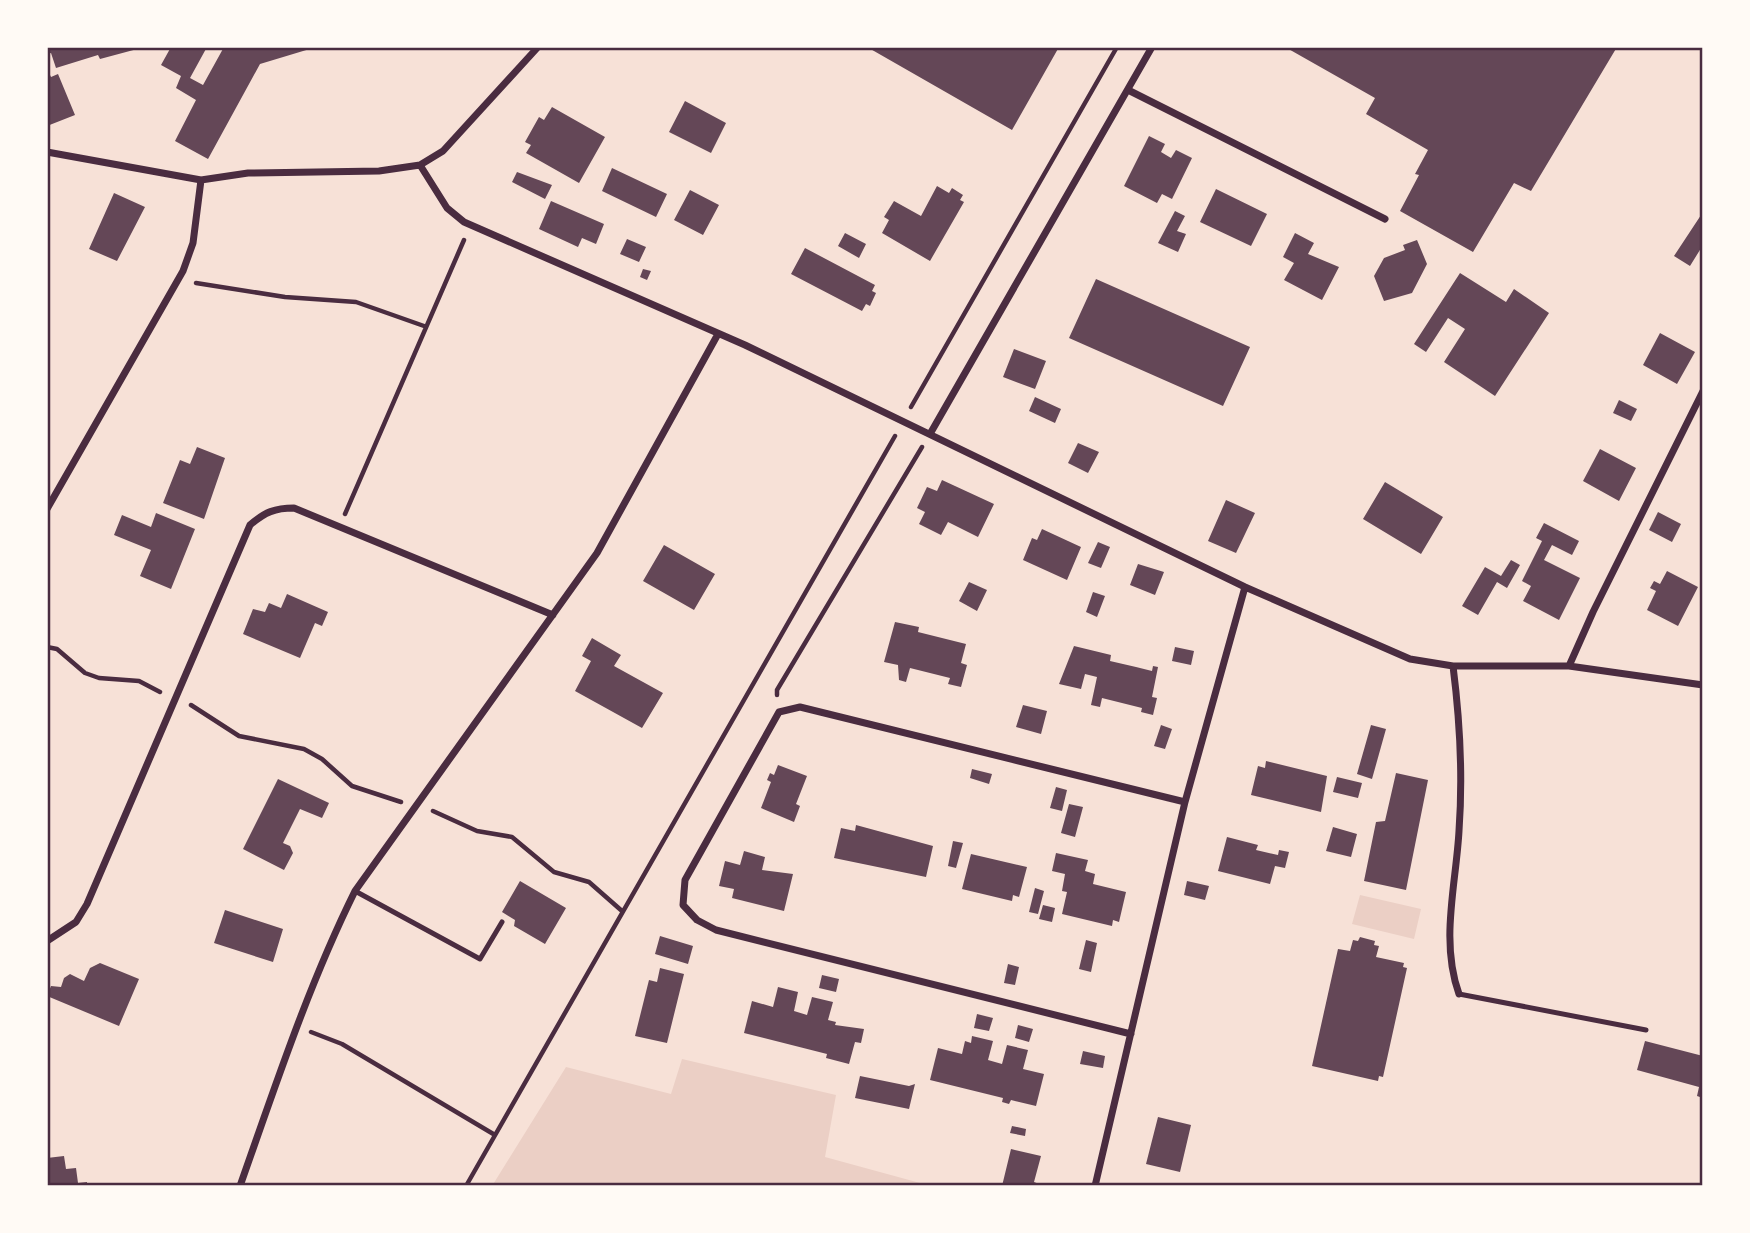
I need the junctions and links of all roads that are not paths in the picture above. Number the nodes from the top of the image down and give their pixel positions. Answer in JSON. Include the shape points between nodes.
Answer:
{"nodes":[{"id":1,"x":538,"y":47,"type":"edge"},
{"id":2,"x":1152,"y":47,"type":"edge"},
{"id":3,"x":1128,"y":90,"type":"junction"},
{"id":4,"x":47,"y":152,"type":"edge"},
{"id":5,"x":420,"y":165,"type":"junction"},
{"id":6,"x":201,"y":180,"type":"junction"},
{"id":7,"x":1385,"y":219,"type":"dead end"},
{"id":8,"x":719,"y":334,"type":"junction"},
{"id":9,"x":1703,"y":391,"type":"edge"},
{"id":10,"x":930,"y":434,"type":"junction"},
{"id":11,"x":47,"y":509,"type":"edge"},
{"id":12,"x":1245,"y":587,"type":"junction"},
{"id":13,"x":553,"y":615,"type":"junction"},
{"id":14,"x":1453,"y":666,"type":"junction"},
{"id":15,"x":1569,"y":666,"type":"junction"},
{"id":16,"x":1703,"y":685,"type":"edge"},
{"id":17,"x":1185,"y":802,"type":"junction"},
{"id":18,"x":355,"y":891,"type":"junction"},
{"id":19,"x":502,"y":922,"type":"dead end"},
{"id":20,"x":47,"y":941,"type":"edge"},
{"id":21,"x":1459,"y":994,"type":"joint"},
{"id":22,"x":1646,"y":1030,"type":"dead end"},
{"id":23,"x":1131,"y":1034,"type":"junction"},
{"id":24,"x":240,"y":1186,"type":"edge"},
{"id":25,"x":1094,"y":1186,"type":"edge"}],
"edges":[{"from":1,"to":5,"type":"street","via":[[452,142]]},
{"from":2,"to":3,"type":"street"},
{"from":3,"to":7,"type":"street"},
{"from":3,"to":10,"type":"street"},
{"from":4,"to":6,"type":"street"},
{"from":5,"to":6,"type":"street","via":[[379,171],[248,173]]},
{"from":5,"to":8,"type":"street","via":[[447,208],[471,225]]},
{"from":6,"to":11,"type":"street","via":[[193,243],[178,281]]},
{"from":8,"to":10,"type":"street"},
{"from":8,"to":13,"type":"street","via":[[603,542]]},
{"from":9,"to":15,"type":"street"},
{"from":10,"to":12,"type":"street"},
{"from":12,"to":14,"type":"street","via":[[1410,659]]},
{"from":12,"to":17,"type":"street"},
{"from":13,"to":18,"type":"street"},
{"from":13,"to":20,"type":"street","via":[[294,508],[263,513],[250,525],[87,904],[76,922]]},
{"from":14,"to":15,"type":"street"},
{"from":14,"to":21,"type":"street","via":[[1462,736],[1448,944]]},
{"from":15,"to":16,"type":"street"},
{"from":17,"to":23,"type":"street"},
{"from":17,"to":23,"type":"street","via":[[800,707],[779,712],[685,880],[684,905],[697,920],[716,930]]},
{"from":18,"to":19,"type":"lane","via":[[481,959]]},
{"from":18,"to":24,"type":"street","via":[[335,932]]},
{"from":21,"to":22,"type":"lane"},
{"from":23,"to":25,"type":"street"}]}
